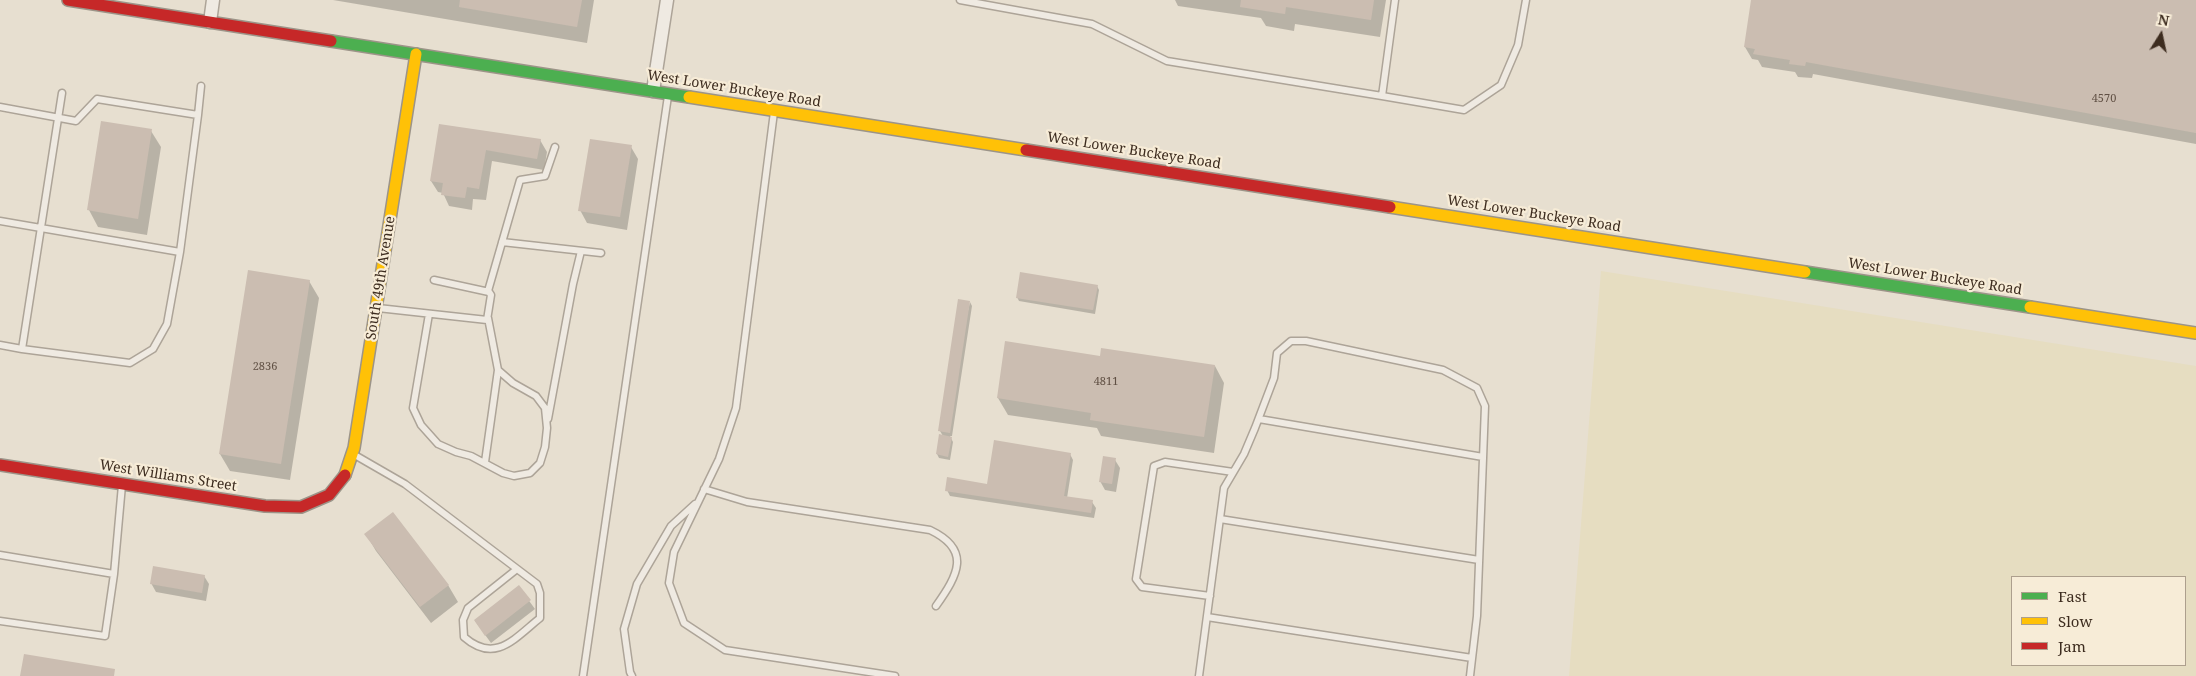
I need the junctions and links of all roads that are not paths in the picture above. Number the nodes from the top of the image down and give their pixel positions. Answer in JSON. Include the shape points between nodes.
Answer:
{"nodes":[{"id":1,"x":68,"y":0,"type":"edge"},
{"id":2,"x":213,"y":0,"type":"edge"},
{"id":3,"x":667,"y":0,"type":"edge"},
{"id":4,"x":960,"y":0,"type":"edge"},
{"id":5,"x":1395,"y":0,"type":"edge"},
{"id":6,"x":1526,"y":0,"type":"edge"},
{"id":7,"x":210,"y":22,"type":"junction"},
{"id":8,"x":416,"y":54,"type":"junction"},
{"id":9,"x":201,"y":86,"type":"dead end"},
{"id":10,"x":653,"y":91,"type":"junction"},
{"id":11,"x":62,"y":93,"type":"dead end"},
{"id":12,"x":669,"y":94,"type":"junction"},
{"id":13,"x":1382,"y":96,"type":"junction"},
{"id":14,"x":0,"y":107,"type":"edge"},
{"id":15,"x":774,"y":111,"type":"junction"},
{"id":16,"x":198,"y":115,"type":"junction"},
{"id":17,"x":58,"y":117,"type":"junction"},
{"id":18,"x":555,"y":147,"type":"dead end"},
{"id":19,"x":0,"y":221,"type":"edge"},
{"id":20,"x":41,"y":228,"type":"junction"},
{"id":21,"x":502,"y":242,"type":"junction"},
{"id":22,"x":581,"y":251,"type":"junction"},
{"id":23,"x":180,"y":252,"type":"junction"},
{"id":24,"x":601,"y":253,"type":"dead end"},
{"id":25,"x":434,"y":280,"type":"dead end"},
{"id":26,"x":488,"y":291,"type":"junction"},
{"id":27,"x":376,"y":308,"type":"junction"},
{"id":28,"x":429,"y":314,"type":"junction"},
{"id":29,"x":488,"y":318,"type":"junction"},
{"id":30,"x":2196,"y":333,"type":"edge"},
{"id":31,"x":0,"y":345,"type":"edge"},
{"id":32,"x":22,"y":349,"type":"junction"},
{"id":33,"x":498,"y":370,"type":"junction"},
{"id":34,"x":1259,"y":419,"type":"junction"},
{"id":35,"x":547,"y":428,"type":"junction"},
{"id":36,"x":352,"y":454,"type":"junction"},
{"id":37,"x":1483,"y":457,"type":"junction"},
{"id":38,"x":485,"y":462,"type":"junction"},
{"id":39,"x":0,"y":465,"type":"edge"},
{"id":40,"x":1233,"y":472,"type":"junction"},
{"id":41,"x":123,"y":484,"type":"junction"},
{"id":42,"x":704,"y":490,"type":"junction"},
{"id":43,"x":329,"y":495,"type":"joint"},
{"id":44,"x":698,"y":502,"type":"junction"},
{"id":45,"x":1220,"y":519,"type":"junction"},
{"id":46,"x":0,"y":556,"type":"edge"},
{"id":47,"x":1479,"y":560,"type":"junction"},
{"id":48,"x":517,"y":569,"type":"junction"},
{"id":49,"x":114,"y":574,"type":"junction"},
{"id":50,"x":1210,"y":596,"type":"junction"},
{"id":51,"x":936,"y":606,"type":"dead end"},
{"id":52,"x":1207,"y":617,"type":"junction"},
{"id":53,"x":0,"y":621,"type":"edge"},
{"id":54,"x":1472,"y":658,"type":"junction"},
{"id":55,"x":583,"y":676,"type":"edge"},
{"id":56,"x":632,"y":676,"type":"edge"},
{"id":57,"x":896,"y":676,"type":"edge"},
{"id":58,"x":1200,"y":676,"type":"edge"},
{"id":59,"x":1470,"y":676,"type":"edge"}],
"edges":[{"from":1,"to":7,"type":"main road","name":"West Lower Buckeye Road"},
{"from":2,"to":7,"type":"street"},
{"from":3,"to":10,"type":"street"},
{"from":4,"to":13,"type":"lane","via":[[1092,24],[1167,61]]},
{"from":5,"to":13,"type":"lane"},
{"from":6,"to":13,"type":"lane","via":[[1518,45],[1500,85],[1464,110]]},
{"from":7,"to":8,"type":"main road","name":"West Lower Buckeye Road"},
{"from":8,"to":10,"type":"main road","name":"West Lower Buckeye Road"},
{"from":8,"to":27,"type":"main road","name":"South 49th Avenue"},
{"from":9,"to":16,"type":"lane"},
{"from":10,"to":12,"type":"main road","name":"West Lower Buckeye Road"},
{"from":11,"to":17,"type":"lane"},
{"from":12,"to":15,"type":"main road","name":"West Lower Buckeye Road"},
{"from":12,"to":55,"type":"lane"},
{"from":14,"to":17,"type":"lane"},
{"from":15,"to":30,"type":"main road","name":"West Lower Buckeye Road"},
{"from":15,"to":42,"type":"lane","via":[[736,408],[719,459]]},
{"from":16,"to":17,"type":"lane","via":[[98,99],[76,121]]},
{"from":16,"to":23,"type":"lane"},
{"from":17,"to":20,"type":"lane"},
{"from":18,"to":21,"type":"lane","via":[[545,176],[520,180]]},
{"from":19,"to":20,"type":"lane"},
{"from":20,"to":23,"type":"lane"},
{"from":20,"to":32,"type":"lane"},
{"from":21,"to":22,"type":"lane"},
{"from":21,"to":26,"type":"lane"},
{"from":22,"to":24,"type":"lane"},
{"from":22,"to":35,"type":"lane"},
{"from":23,"to":32,"type":"lane","via":[[167,324],[153,349],[145,354],[130,363]]},
{"from":25,"to":26,"type":"lane"},
{"from":26,"to":29,"type":"lane","via":[[491,295]]},
{"from":27,"to":28,"type":"lane"},
{"from":27,"to":36,"type":"main road","name":"South 49th Avenue"},
{"from":28,"to":29,"type":"lane","via":[[481,321]]},
{"from":28,"to":38,"type":"lane","via":[[413,408],[421,425],[438,444]]},
{"from":29,"to":33,"type":"lane"},
{"from":31,"to":32,"type":"lane"},
{"from":33,"to":35,"type":"lane","via":[[536,396],[545,408]]},
{"from":33,"to":38,"type":"lane"},
{"from":34,"to":37,"type":"lane"},
{"from":34,"to":37,"type":"lane","via":[[1274,378],[1277,353],[1291,340],[1306,341],[1444,370],[1477,388],[1485,406]]},
{"from":34,"to":40,"type":"lane"},
{"from":35,"to":38,"type":"lane","via":[[540,463],[530,473],[514,476]]},
{"from":36,"to":43,"type":"main road","name":"South 49th Avenue","via":[[344,477]]},
{"from":36,"to":48,"type":"lane","via":[[405,484]]},
{"from":37,"to":47,"type":"lane"},
{"from":39,"to":41,"type":"main road","name":"West Williams Street"},
{"from":40,"to":45,"type":"lane","via":[[1224,488]]},
{"from":40,"to":50,"type":"lane","via":[[1165,462],[1154,466],[1136,579],[1142,587]]},
{"from":41,"to":43,"type":"main road","name":"West Williams Street","via":[[265,506],[301,507]]},
{"from":41,"to":49,"type":"lane"},
{"from":42,"to":44,"type":"lane"},
{"from":42,"to":51,"type":"lane","via":[[747,502],[930,530],[953,546],[957,558],[957,572]]},
{"from":44,"to":56,"type":"lane","via":[[671,526],[637,584],[624,629]]},
{"from":44,"to":57,"type":"lane","via":[[674,552],[669,583],[684,623],[725,650]]},
{"from":45,"to":47,"type":"lane"},
{"from":45,"to":50,"type":"lane"},
{"from":46,"to":49,"type":"lane"},
{"from":47,"to":54,"type":"lane"},
{"from":48,"to":48,"type":"lane","via":[[537,584],[540,618],[505,646],[494,650],[475,646],[464,637],[463,620],[468,608]]},
{"from":49,"to":53,"type":"lane","via":[[105,636]]},
{"from":50,"to":52,"type":"lane"},
{"from":52,"to":54,"type":"lane"},
{"from":52,"to":58,"type":"lane"},
{"from":54,"to":59,"type":"lane"}]}
